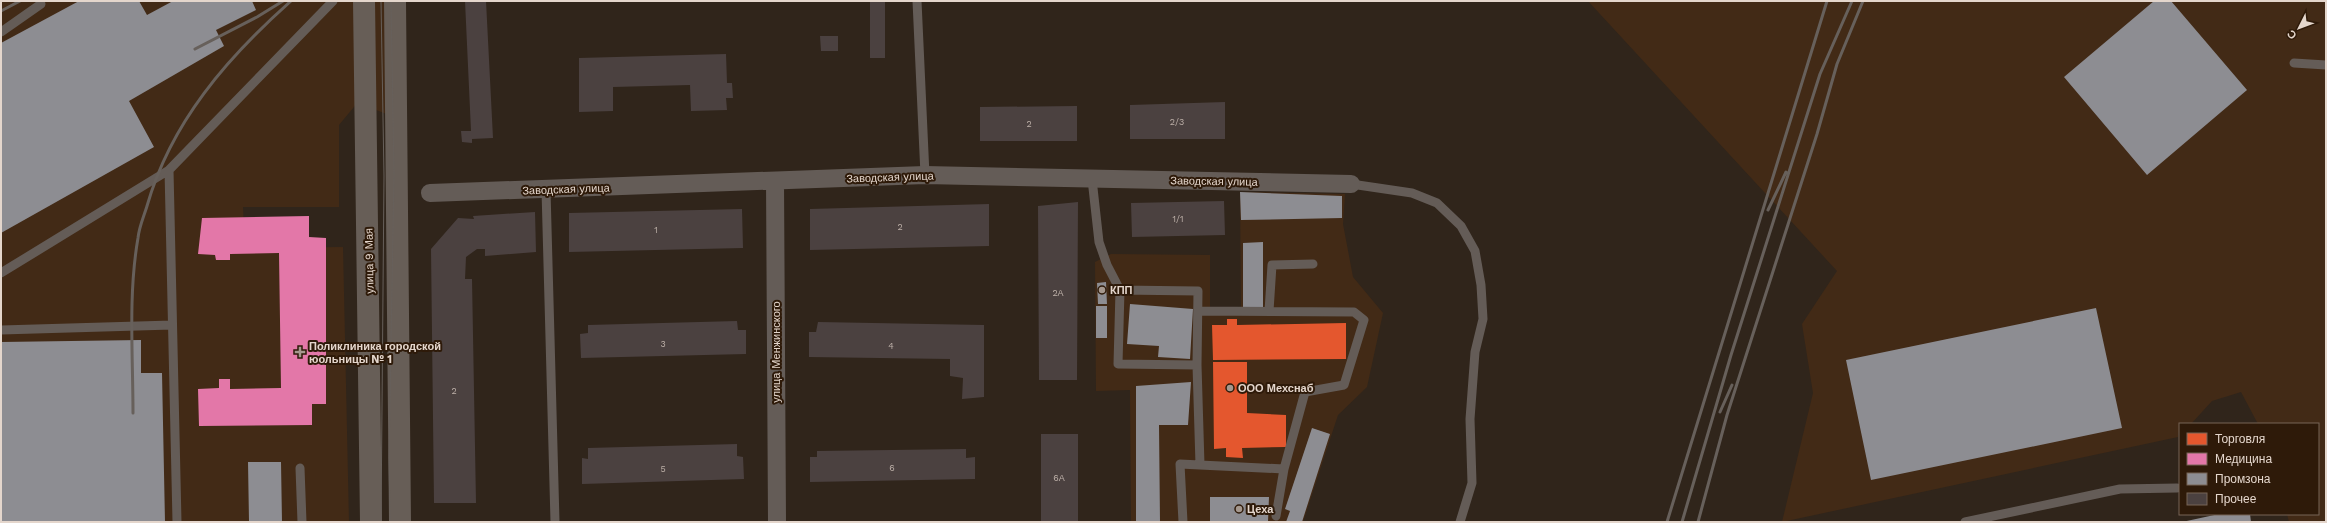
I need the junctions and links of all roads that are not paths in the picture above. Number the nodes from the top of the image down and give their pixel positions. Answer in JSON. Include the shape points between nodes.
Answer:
{"nodes":[{"id":1,"x":333,"y":1,"type":"edge"},
{"id":2,"x":364,"y":1,"type":"edge"},
{"id":3,"x":395,"y":1,"type":"edge"},
{"id":4,"x":917,"y":1,"type":"edge"},
{"id":5,"x":41,"y":4,"type":"dead end"},
{"id":6,"x":1,"y":32,"type":"edge"},
{"id":7,"x":2294,"y":63,"type":"dead end"},
{"id":8,"x":2326,"y":65,"type":"edge"},
{"id":9,"x":169,"y":170,"type":"junction"},
{"id":10,"x":925,"y":175,"type":"junction"},
{"id":11,"x":1092,"y":179,"type":"junction"},
{"id":12,"x":775,"y":181,"type":"junction"},
{"id":13,"x":1351,"y":184,"type":"joint"},
{"id":14,"x":546,"y":190,"type":"junction"},
{"id":15,"x":430,"y":193,"type":"dead end"},
{"id":16,"x":1313,"y":264,"type":"dead end"},
{"id":17,"x":1,"y":273,"type":"edge"},
{"id":18,"x":1120,"y":290,"type":"junction"},
{"id":19,"x":1199,"y":311,"type":"junction"},
{"id":20,"x":1269,"y":311,"type":"junction"},
{"id":21,"x":172,"y":325,"type":"junction"},
{"id":22,"x":1,"y":330,"type":"edge"},
{"id":23,"x":1197,"y":365,"type":"junction"},
{"id":24,"x":1200,"y":465,"type":"junction"},
{"id":25,"x":300,"y":468,"type":"dead end"},
{"id":26,"x":1284,"y":469,"type":"junction"},
{"id":27,"x":2177,"y":488,"type":"dead end"},
{"id":28,"x":1276,"y":516,"type":"dead end"},
{"id":29,"x":177,"y":522,"type":"edge"},
{"id":30,"x":302,"y":522,"type":"edge"},
{"id":31,"x":371,"y":522,"type":"edge"},
{"id":32,"x":400,"y":522,"type":"edge"},
{"id":33,"x":555,"y":522,"type":"edge"},
{"id":34,"x":777,"y":522,"type":"edge"},
{"id":35,"x":1183,"y":522,"type":"edge"},
{"id":36,"x":1460,"y":522,"type":"edge"},
{"id":37,"x":1965,"y":522,"type":"edge"}],
"edges":[{"from":1,"to":9,"type":"lane"},
{"from":2,"to":31,"type":"main road","name":"улица 9 Мая"},
{"from":3,"to":32,"type":"main road"},
{"from":4,"to":10,"type":"lane"},
{"from":5,"to":6,"type":"lane"},
{"from":7,"to":8,"type":"lane"},
{"from":9,"to":17,"type":"lane"},
{"from":9,"to":21,"type":"lane"},
{"from":10,"to":11,"type":"street","name":"Заводская улица"},
{"from":10,"to":12,"type":"street","name":"Заводская улица"},
{"from":11,"to":13,"type":"street","name":"Заводская улица"},
{"from":11,"to":18,"type":"lane","via":[[1099,242]]},
{"from":12,"to":14,"type":"street","name":"Заводская улица"},
{"from":12,"to":34,"type":"street","name":"улица Менжинского"},
{"from":13,"to":36,"type":"lane","via":[[1412,193],[1437,203],[1460,226],[1475,251],[1483,319],[1475,352],[1470,420],[1472,483]]},
{"from":14,"to":15,"type":"street","name":"Заводская улица"},
{"from":14,"to":33,"type":"lane"},
{"from":16,"to":20,"type":"lane","via":[[1272,265]]},
{"from":18,"to":19,"type":"lane","via":[[1198,291]]},
{"from":18,"to":23,"type":"lane","via":[[1118,364]]},
{"from":19,"to":20,"type":"lane"},
{"from":19,"to":23,"type":"lane"},
{"from":20,"to":26,"type":"lane","via":[[1354,312],[1364,320],[1344,385],[1304,392]]},
{"from":21,"to":22,"type":"lane"},
{"from":21,"to":29,"type":"lane"},
{"from":23,"to":24,"type":"lane"},
{"from":24,"to":26,"type":"lane"},
{"from":24,"to":35,"type":"lane","via":[[1180,464]]},
{"from":25,"to":30,"type":"lane"},
{"from":26,"to":28,"type":"lane"},
{"from":27,"to":37,"type":"lane","via":[[2120,490]]}]}
